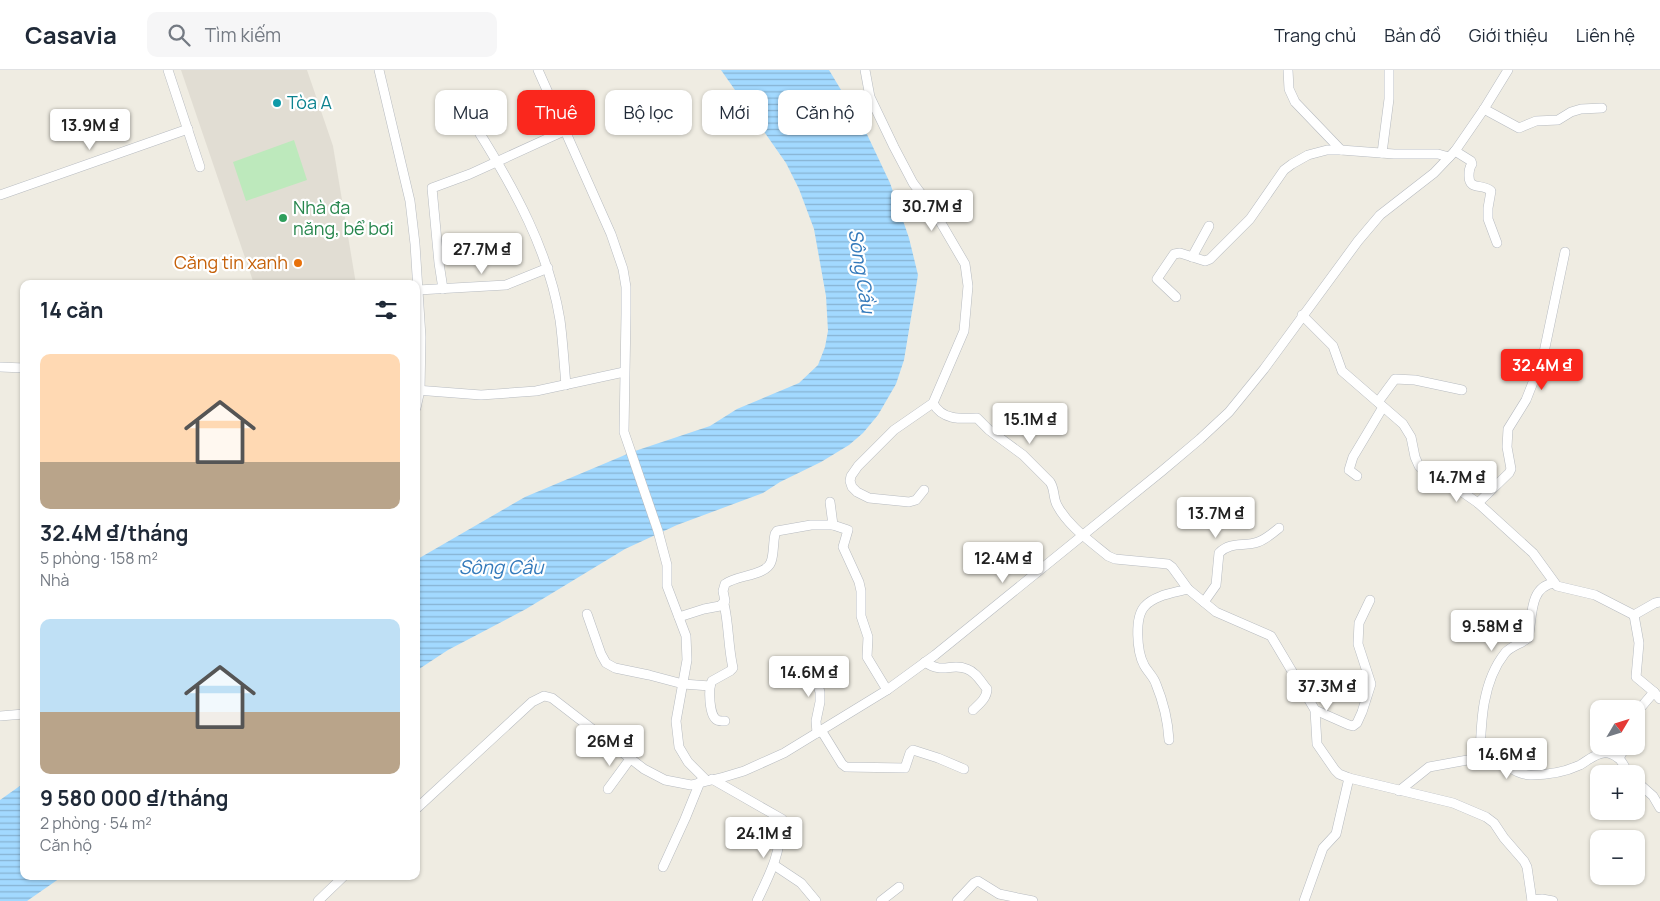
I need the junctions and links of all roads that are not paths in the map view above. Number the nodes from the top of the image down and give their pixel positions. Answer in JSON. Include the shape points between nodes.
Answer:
{"nodes":[{"id":1,"x":168,"y":70,"type":"edge"},
{"id":2,"x":379,"y":70,"type":"edge"},
{"id":3,"x":538,"y":70,"type":"edge"},
{"id":4,"x":864,"y":70,"type":"edge"},
{"id":5,"x":1288,"y":70,"type":"edge"},
{"id":6,"x":1389,"y":70,"type":"edge"},
{"id":7,"x":1508,"y":70,"type":"edge"},
{"id":8,"x":547,"y":90,"type":"edge"},
{"id":9,"x":1602,"y":108,"type":"dead end"},
{"id":10,"x":1484,"y":109,"type":"junction"},
{"id":11,"x":188,"y":129,"type":"junction"},
{"id":12,"x":481,"y":135,"type":"edge"},
{"id":13,"x":555,"y":135,"type":"edge"},
{"id":14,"x":566,"y":135,"type":"edge"},
{"id":15,"x":1341,"y":150,"type":"junction"},
{"id":16,"x":1382,"y":153,"type":"junction"},
{"id":17,"x":1452,"y":154,"type":"junction"},
{"id":18,"x":497,"y":161,"type":"junction"},
{"id":19,"x":200,"y":167,"type":"dead end"},
{"id":20,"x":0,"y":195,"type":"edge"},
{"id":21,"x":1209,"y":226,"type":"dead end"},
{"id":22,"x":1497,"y":243,"type":"dead end"},
{"id":23,"x":1565,"y":252,"type":"dead end"},
{"id":24,"x":1192,"y":257,"type":"junction"},
{"id":25,"x":548,"y":268,"type":"junction"},
{"id":26,"x":417,"y":280,"type":"edge"},
{"id":27,"x":443,"y":289,"type":"junction"},
{"id":28,"x":420,"y":290,"type":"edge"},
{"id":29,"x":1176,"y":297,"type":"dead end"},
{"id":30,"x":1302,"y":315,"type":"junction"},
{"id":31,"x":420,"y":321,"type":"edge"},
{"id":32,"x":420,"y":355,"type":"edge"},
{"id":33,"x":0,"y":367,"type":"edge"},
{"id":34,"x":20,"y":368,"type":"edge"},
{"id":35,"x":624,"y":372,"type":"junction"},
{"id":36,"x":566,"y":385,"type":"junction"},
{"id":37,"x":420,"y":390,"type":"edge"},
{"id":38,"x":1462,"y":390,"type":"dead end"},
{"id":39,"x":933,"y":402,"type":"junction"},
{"id":40,"x":1381,"y":405,"type":"junction"},
{"id":41,"x":1357,"y":476,"type":"dead end"},
{"id":42,"x":924,"y":490,"type":"dead end"},
{"id":43,"x":830,"y":502,"type":"dead end"},
{"id":44,"x":1478,"y":504,"type":"junction"},
{"id":45,"x":833,"y":525,"type":"junction"},
{"id":46,"x":1279,"y":528,"type":"dead end"},
{"id":47,"x":1084,"y":535,"type":"junction"},
{"id":48,"x":1554,"y":583,"type":"junction"},
{"id":49,"x":1188,"y":589,"type":"junction"},
{"id":50,"x":1370,"y":600,"type":"dead end"},
{"id":51,"x":1204,"y":602,"type":"junction"},
{"id":52,"x":1660,"y":602,"type":"edge"},
{"id":53,"x":724,"y":604,"type":"junction"},
{"id":54,"x":587,"y":614,"type":"dead end"},
{"id":55,"x":1634,"y":615,"type":"junction"},
{"id":56,"x":679,"y":617,"type":"junction"},
{"id":57,"x":925,"y":662,"type":"junction"},
{"id":58,"x":802,"y":668,"type":"dead end"},
{"id":59,"x":682,"y":684,"type":"junction"},
{"id":60,"x":710,"y":686,"type":"junction"},
{"id":61,"x":887,"y":690,"type":"junction"},
{"id":62,"x":1654,"y":692,"type":"junction"},
{"id":63,"x":1660,"y":699,"type":"edge"},
{"id":64,"x":1645,"y":702,"type":"edge"},
{"id":65,"x":973,"y":710,"type":"dead end"},
{"id":66,"x":1315,"y":710,"type":"junction"},
{"id":67,"x":20,"y":714,"type":"edge"},
{"id":68,"x":0,"y":716,"type":"edge"},
{"id":69,"x":725,"y":721,"type":"dead end"},
{"id":70,"x":819,"y":732,"type":"junction"},
{"id":71,"x":1169,"y":740,"type":"dead end"},
{"id":72,"x":1621,"y":755,"type":"edge"},
{"id":73,"x":1480,"y":757,"type":"junction"},
{"id":74,"x":1619,"y":758,"type":"junction"},
{"id":75,"x":630,"y":759,"type":"junction"},
{"id":76,"x":1622,"y":765,"type":"edge"},
{"id":77,"x":964,"y":770,"type":"dead end"},
{"id":78,"x":1350,"y":778,"type":"junction"},
{"id":79,"x":706,"y":780,"type":"junction"},
{"id":80,"x":608,"y":789,"type":"dead end"},
{"id":81,"x":1645,"y":789,"type":"edge"},
{"id":82,"x":1399,"y":791,"type":"junction"},
{"id":83,"x":420,"y":805,"type":"edge"},
{"id":84,"x":1660,"y":808,"type":"edge"},
{"id":85,"x":774,"y":865,"type":"junction"},
{"id":86,"x":663,"y":867,"type":"dead end"},
{"id":87,"x":340,"y":880,"type":"edge"},
{"id":88,"x":899,"y":887,"type":"dead end"},
{"id":89,"x":1532,"y":900,"type":"edge"},
{"id":90,"x":318,"y":901,"type":"edge"},
{"id":91,"x":757,"y":901,"type":"edge"},
{"id":92,"x":816,"y":901,"type":"edge"},
{"id":93,"x":881,"y":901,"type":"edge"},
{"id":94,"x":957,"y":901,"type":"edge"},
{"id":95,"x":1033,"y":901,"type":"edge"},
{"id":96,"x":1304,"y":901,"type":"edge"},
{"id":97,"x":1553,"y":901,"type":"edge"}],
"edges":[{"from":1,"to":11,"type":"street"},
{"from":2,"to":26,"type":"street","via":[[410,202]]},
{"from":3,"to":8,"type":"street"},
{"from":4,"to":39,"type":"street","via":[[870,97],[894,147],[968,273],[964,331]]},
{"from":5,"to":15,"type":"street","via":[[1289,89],[1295,102]]},
{"from":6,"to":16,"type":"street"},
{"from":7,"to":10,"type":"street"},
{"from":9,"to":10,"type":"street","via":[[1581,109],[1558,120],[1536,121],[1520,128]]},
{"from":10,"to":17,"type":"street"},
{"from":11,"to":19,"type":"street"},
{"from":11,"to":20,"type":"street"},
{"from":12,"to":18,"type":"street"},
{"from":13,"to":18,"type":"street"},
{"from":14,"to":35,"type":"street","via":[[611,234],[623,269],[626,287]]},
{"from":15,"to":16,"type":"street"},
{"from":15,"to":24,"type":"street","via":[[1308,155],[1292,164],[1284,170],[1250,219],[1210,259],[1205,261]]},
{"from":16,"to":17,"type":"street"},
{"from":17,"to":22,"type":"street","via":[[1471,161],[1469,182],[1472,185],[1491,191],[1488,219]]},
{"from":17,"to":30,"type":"street","via":[[1434,173],[1380,215]]},
{"from":18,"to":25,"type":"street","via":[[519,201]]},
{"from":18,"to":27,"type":"street","via":[[432,188]]},
{"from":21,"to":24,"type":"street"},
{"from":23,"to":44,"type":"street","via":[[1543,357],[1526,400],[1508,429],[1511,469]]},
{"from":24,"to":29,"type":"street","via":[[1174,254],[1157,276],[1158,281]]},
{"from":25,"to":27,"type":"street","via":[[506,285]]},
{"from":25,"to":36,"type":"street","via":[[560,320]]},
{"from":27,"to":28,"type":"street"},
{"from":30,"to":40,"type":"street","via":[[1333,346],[1342,371]]},
{"from":30,"to":47,"type":"street","via":[[1236,406]]},
{"from":31,"to":32,"type":"street"},
{"from":33,"to":34,"type":"street"},
{"from":35,"to":36,"type":"street"},
{"from":35,"to":56,"type":"street","via":[[624,432],[658,531],[667,586]]},
{"from":36,"to":37,"type":"street","via":[[482,395]]},
{"from":38,"to":40,"type":"street","via":[[1395,379]]},
{"from":39,"to":42,"type":"street","via":[[894,430],[858,466],[850,481],[857,492],[869,498],[909,502],[916,500]]},
{"from":39,"to":47,"type":"street","via":[[937,410],[957,419],[978,418],[1023,455],[1050,482],[1058,506]]},
{"from":40,"to":41,"type":"street","via":[[1353,457],[1349,470]]},
{"from":40,"to":44,"type":"street","via":[[1408,431],[1419,466],[1436,480],[1458,489]]},
{"from":43,"to":45,"type":"street"},
{"from":44,"to":48,"type":"street","via":[[1532,554]]},
{"from":45,"to":53,"type":"street","via":[[777,531],[769,566],[724,584]]},
{"from":45,"to":61,"type":"street","via":[[848,530],[843,547],[861,591],[861,616],[868,637],[867,657]]},
{"from":46,"to":51,"type":"street","via":[[1260,541],[1223,549],[1216,585]]},
{"from":47,"to":49,"type":"street","via":[[1115,559],[1168,564]]},
{"from":47,"to":57,"type":"street"},
{"from":48,"to":55,"type":"street","via":[[1600,597]]},
{"from":48,"to":73,"type":"street","via":[[1547,584],[1537,595],[1532,606],[1528,638],[1506,651],[1492,678],[1483,710]]},
{"from":49,"to":51,"type":"street"},
{"from":49,"to":71,"type":"street","via":[[1151,601],[1137,618],[1140,656],[1157,685]]},
{"from":50,"to":66,"type":"street","via":[[1360,623],[1358,644],[1371,684],[1357,723],[1353,726]]},
{"from":51,"to":66,"type":"street","via":[[1228,618],[1269,634]]},
{"from":52,"to":55,"type":"street"},
{"from":53,"to":56,"type":"street"},
{"from":53,"to":60,"type":"street","via":[[734,668],[712,681]]},
{"from":54,"to":59,"type":"street","via":[[606,663]]},
{"from":55,"to":62,"type":"street","via":[[1639,643],[1636,677]]},
{"from":56,"to":59,"type":"street","via":[[687,649]]},
{"from":57,"to":61,"type":"street"},
{"from":57,"to":65,"type":"street","via":[[934,668],[964,668],[975,673],[987,692]]},
{"from":58,"to":70,"type":"street","via":[[805,678],[819,685],[821,696],[816,721]]},
{"from":59,"to":60,"type":"street"},
{"from":59,"to":79,"type":"street","via":[[676,721],[679,747],[688,762]]},
{"from":60,"to":69,"type":"street","via":[[714,718]]},
{"from":61,"to":70,"type":"street"},
{"from":62,"to":63,"type":"street"},
{"from":62,"to":64,"type":"street"},
{"from":66,"to":78,"type":"street","via":[[1318,748],[1336,770]]},
{"from":67,"to":68,"type":"street"},
{"from":70,"to":77,"type":"street","via":[[846,768],[902,770],[906,768],[913,750]]},
{"from":70,"to":79,"type":"street","via":[[744,771]]},
{"from":72,"to":74,"type":"street"},
{"from":73,"to":74,"type":"street","via":[[1488,757],[1530,775],[1553,774],[1606,752]]},
{"from":73,"to":82,"type":"street","via":[[1429,767]]},
{"from":74,"to":76,"type":"street"},
{"from":75,"to":79,"type":"street","via":[[665,780],[691,785]]},
{"from":75,"to":80,"type":"street"},
{"from":75,"to":83,"type":"street","via":[[566,708],[544,696],[532,702]]},
{"from":78,"to":82,"type":"street"},
{"from":78,"to":96,"type":"street","via":[[1336,834],[1323,848]]},
{"from":79,"to":85,"type":"street","via":[[782,819],[781,840]]},
{"from":79,"to":86,"type":"street"},
{"from":81,"to":84,"type":"street"},
{"from":82,"to":89,"type":"street","via":[[1453,803],[1494,823],[1527,867]]},
{"from":85,"to":91,"type":"street"},
{"from":85,"to":92,"type":"street","via":[[801,883]]},
{"from":87,"to":90,"type":"street"},
{"from":88,"to":93,"type":"street"},
{"from":89,"to":97,"type":"street"},
{"from":94,"to":95,"type":"street","via":[[978,881],[999,894]]}]}
